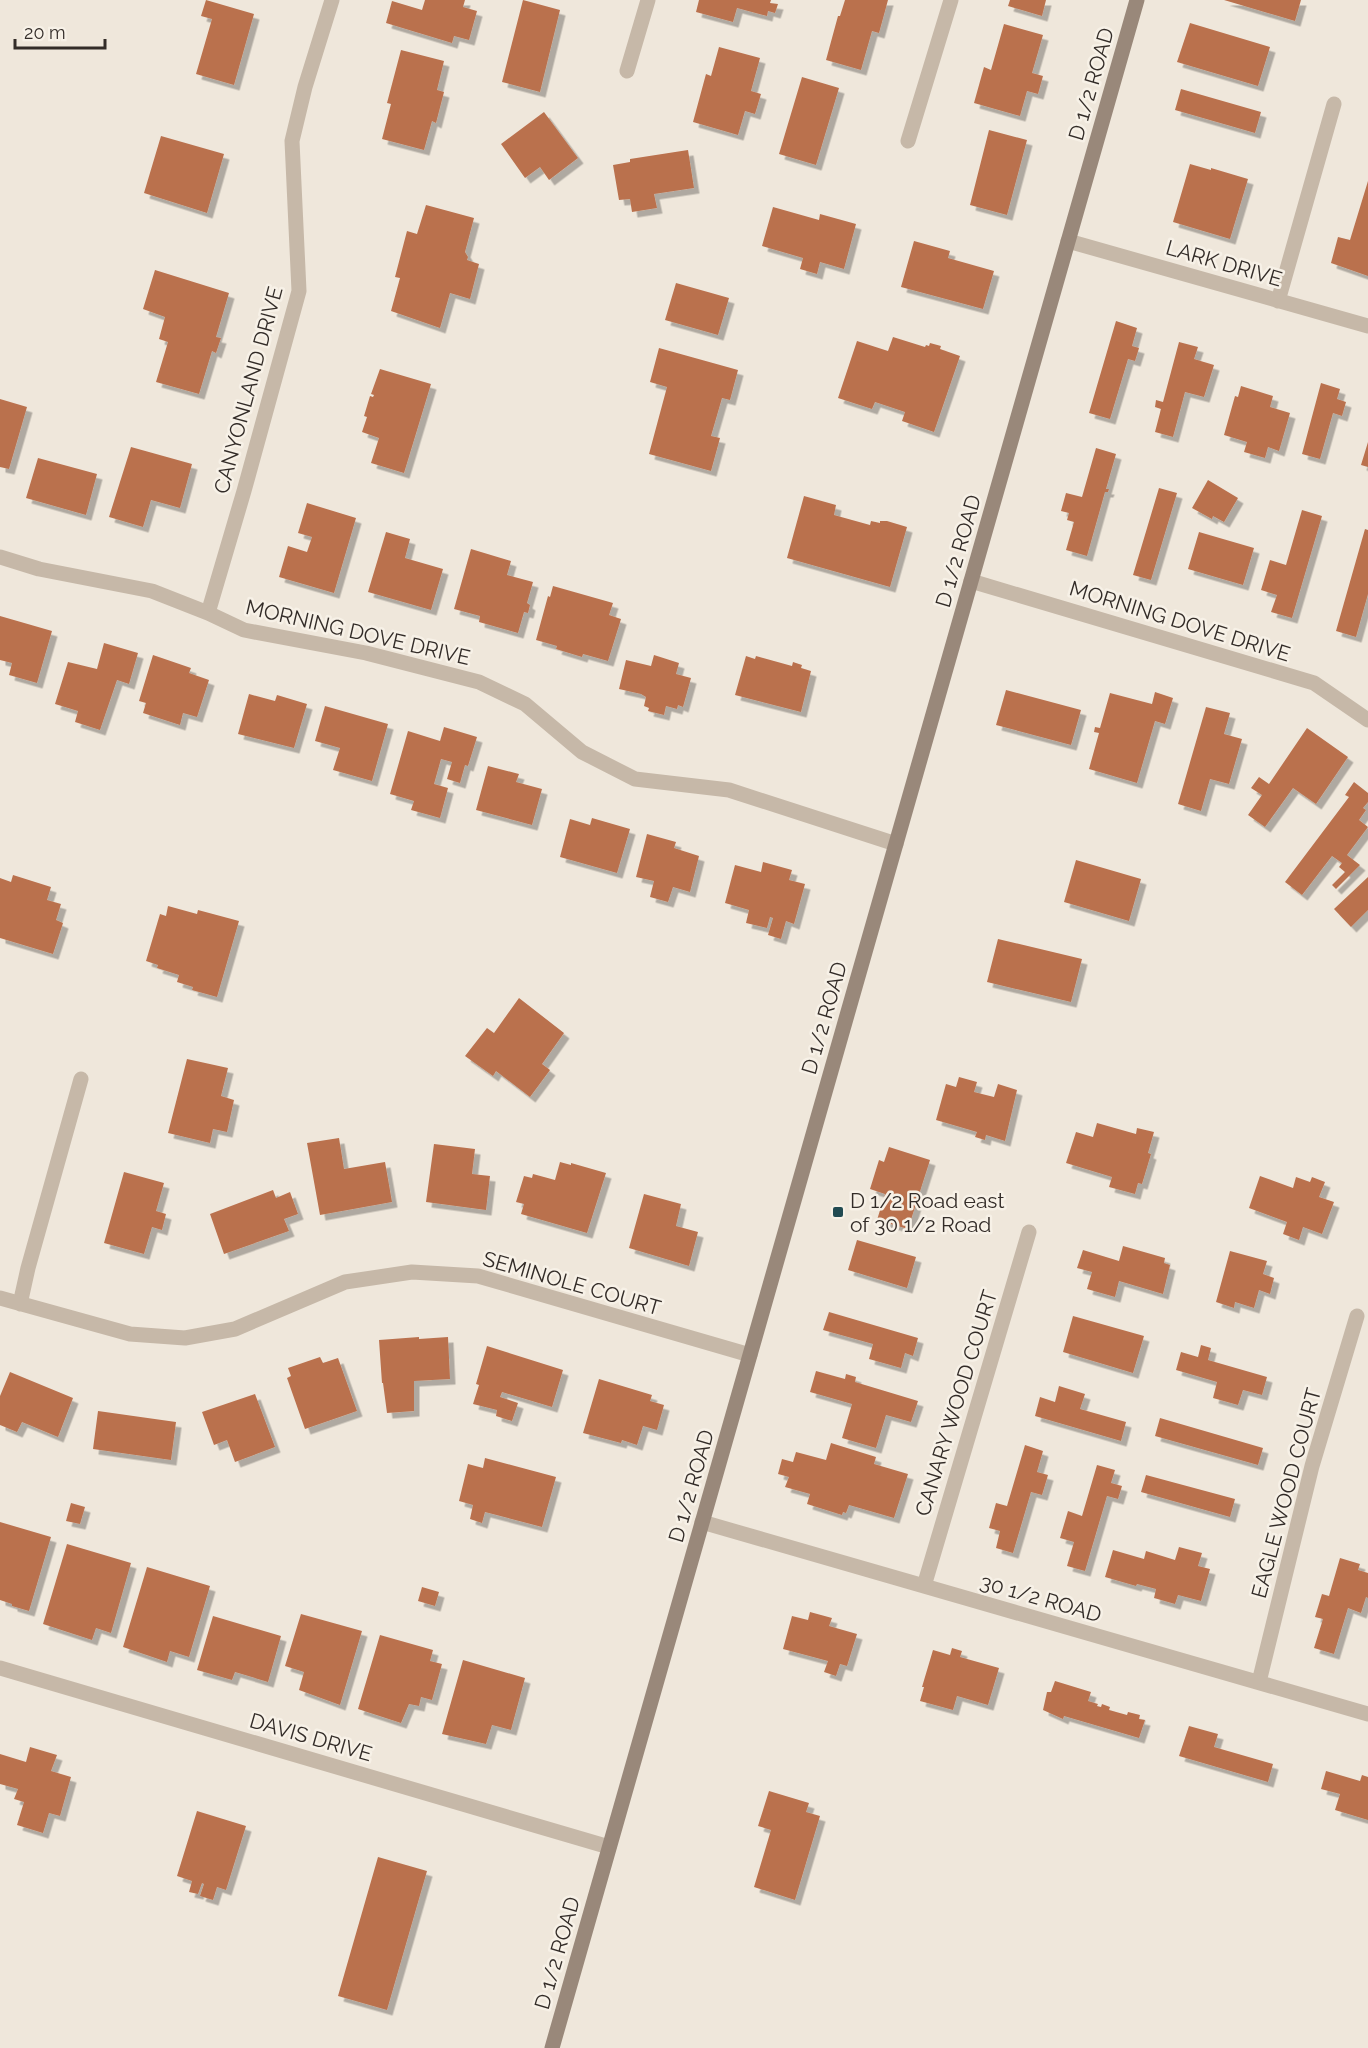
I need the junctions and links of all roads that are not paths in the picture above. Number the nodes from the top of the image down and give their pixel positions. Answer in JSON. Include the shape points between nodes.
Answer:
{"nodes":[{"id":1,"x":332,"y":0,"type":"edge"},
{"id":2,"x":648,"y":0,"type":"edge"},
{"id":3,"x":951,"y":0,"type":"edge"},
{"id":4,"x":1137,"y":0,"type":"edge"},
{"id":5,"x":627,"y":71,"type":"dead end"},
{"id":6,"x":1334,"y":104,"type":"dead end"},
{"id":7,"x":908,"y":141,"type":"dead end"},
{"id":8,"x":1068,"y":241,"type":"junction"},
{"id":9,"x":1278,"y":301,"type":"junction"},
{"id":10,"x":1368,"y":326,"type":"edge"},
{"id":11,"x":0,"y":557,"type":"edge"},
{"id":12,"x":971,"y":581,"type":"junction"},
{"id":13,"x":208,"y":613,"type":"junction"},
{"id":14,"x":1368,"y":720,"type":"edge"},
{"id":15,"x":896,"y":844,"type":"junction"},
{"id":16,"x":81,"y":1079,"type":"dead end"},
{"id":17,"x":1029,"y":1232,"type":"dead end"},
{"id":18,"x":0,"y":1298,"type":"edge"},
{"id":19,"x":20,"y":1305,"type":"junction"},
{"id":20,"x":1357,"y":1316,"type":"dead end"},
{"id":21,"x":750,"y":1355,"type":"junction"},
{"id":22,"x":702,"y":1522,"type":"junction"},
{"id":23,"x":924,"y":1586,"type":"junction"},
{"id":24,"x":0,"y":1668,"type":"edge"},
{"id":25,"x":1259,"y":1683,"type":"junction"},
{"id":26,"x":1368,"y":1714,"type":"edge"},
{"id":27,"x":609,"y":1846,"type":"junction"},
{"id":28,"x":552,"y":2048,"type":"edge"}],
"edges":[{"from":1,"to":13,"type":"street","name":"CANYONLAND DRIVE","via":[[292,141],[299,291]]},
{"from":2,"to":5,"type":"street"},
{"from":3,"to":7,"type":"street"},
{"from":4,"to":8,"type":"main road","name":"D 1/2 ROAD"},
{"from":6,"to":9,"type":"street"},
{"from":8,"to":9,"type":"street","name":"LARK DRIVE"},
{"from":8,"to":12,"type":"main road","name":"D 1/2 ROAD"},
{"from":9,"to":10,"type":"street","name":"LARK DRIVE"},
{"from":11,"to":13,"type":"street","name":"MORNING DOVE DRIVE","via":[[39,569],[152,591]]},
{"from":12,"to":14,"type":"street","name":"MORNING DOVE DRIVE","via":[[1314,683]]},
{"from":12,"to":15,"type":"main road","name":"D 1/2 ROAD"},
{"from":13,"to":15,"type":"street","name":"MORNING DOVE DRIVE","via":[[244,630],[366,653],[479,682],[525,704],[582,752],[635,779],[729,790]]},
{"from":15,"to":21,"type":"main road","name":"D 1/2 ROAD"},
{"from":16,"to":19,"type":"street"},
{"from":17,"to":23,"type":"street","name":"CANARY WOOD COURT"},
{"from":18,"to":19,"type":"street","name":"SEMINOLE COURT"},
{"from":19,"to":21,"type":"street","name":"SEMINOLE COURT","via":[[130,1334],[186,1338],[235,1329],[345,1282],[412,1272],[467,1275]]},
{"from":20,"to":25,"type":"street","name":"EAGLE WOOD COURT","via":[[1312,1466]]},
{"from":21,"to":22,"type":"main road","name":"D 1/2 ROAD"},
{"from":22,"to":23,"type":"street","name":"30 1/2 ROAD"},
{"from":22,"to":27,"type":"main road","name":"D 1/2 ROAD"},
{"from":23,"to":25,"type":"street","name":"30 1/2 ROAD"},
{"from":24,"to":27,"type":"street","name":"DAVIS DRIVE"},
{"from":25,"to":26,"type":"street","name":"30 1/2 ROAD"},
{"from":27,"to":28,"type":"main road","name":"D 1/2 ROAD"}]}
